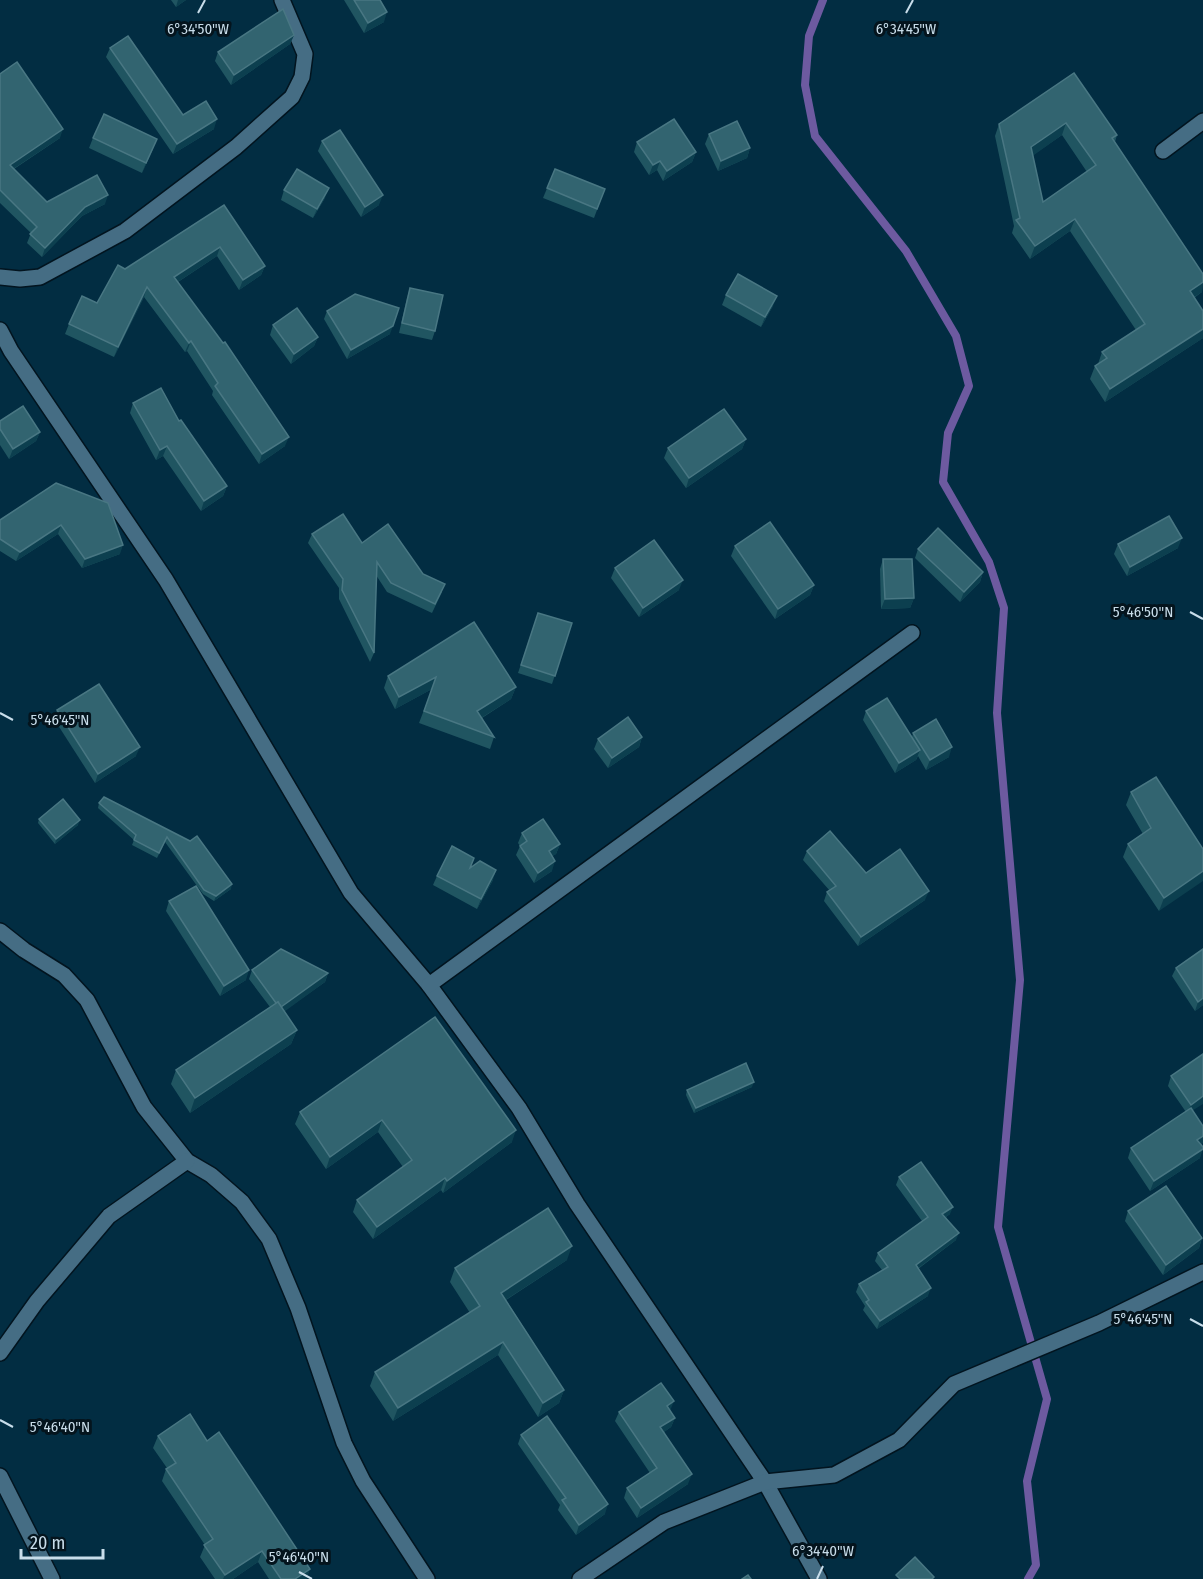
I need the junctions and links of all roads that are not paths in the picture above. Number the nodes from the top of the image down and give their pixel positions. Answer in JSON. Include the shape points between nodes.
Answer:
{"nodes":[{"id":1,"x":282,"y":0,"type":"edge"},
{"id":2,"x":1203,"y":121,"type":"edge"},
{"id":3,"x":1163,"y":151,"type":"dead end"},
{"id":4,"x":0,"y":277,"type":"edge"},
{"id":5,"x":0,"y":330,"type":"edge"},
{"id":6,"x":912,"y":633,"type":"dead end"},
{"id":7,"x":0,"y":931,"type":"edge"},
{"id":8,"x":429,"y":985,"type":"junction"},
{"id":9,"x":187,"y":1161,"type":"junction"},
{"id":10,"x":1203,"y":1272,"type":"edge"},
{"id":11,"x":0,"y":1353,"type":"edge"},
{"id":12,"x":0,"y":1476,"type":"edge"},
{"id":13,"x":765,"y":1482,"type":"junction"},
{"id":14,"x":52,"y":1579,"type":"edge"},
{"id":15,"x":428,"y":1579,"type":"edge"},
{"id":16,"x":579,"y":1579,"type":"edge"},
{"id":17,"x":819,"y":1579,"type":"edge"}],
"edges":[{"from":1,"to":4,"type":"street","via":[[306,54],[302,77],[292,97],[236,147],[125,231],[40,276]]},
{"from":2,"to":3,"type":"street"},
{"from":5,"to":8,"type":"street","via":[[165,580],[351,893]]},
{"from":6,"to":8,"type":"street"},
{"from":7,"to":9,"type":"street","via":[[64,975],[87,1000],[144,1107]]},
{"from":8,"to":13,"type":"street","via":[[519,1108],[577,1204]]},
{"from":9,"to":11,"type":"street","via":[[109,1216],[37,1301]]},
{"from":9,"to":15,"type":"street","via":[[211,1175],[242,1202],[269,1239],[298,1308],[344,1443],[363,1481]]},
{"from":10,"to":13,"type":"street","via":[[1099,1323],[954,1384],[898,1440],[834,1475]]},
{"from":12,"to":14,"type":"street"},
{"from":13,"to":16,"type":"street","via":[[664,1522]]},
{"from":13,"to":17,"type":"street"}]}
